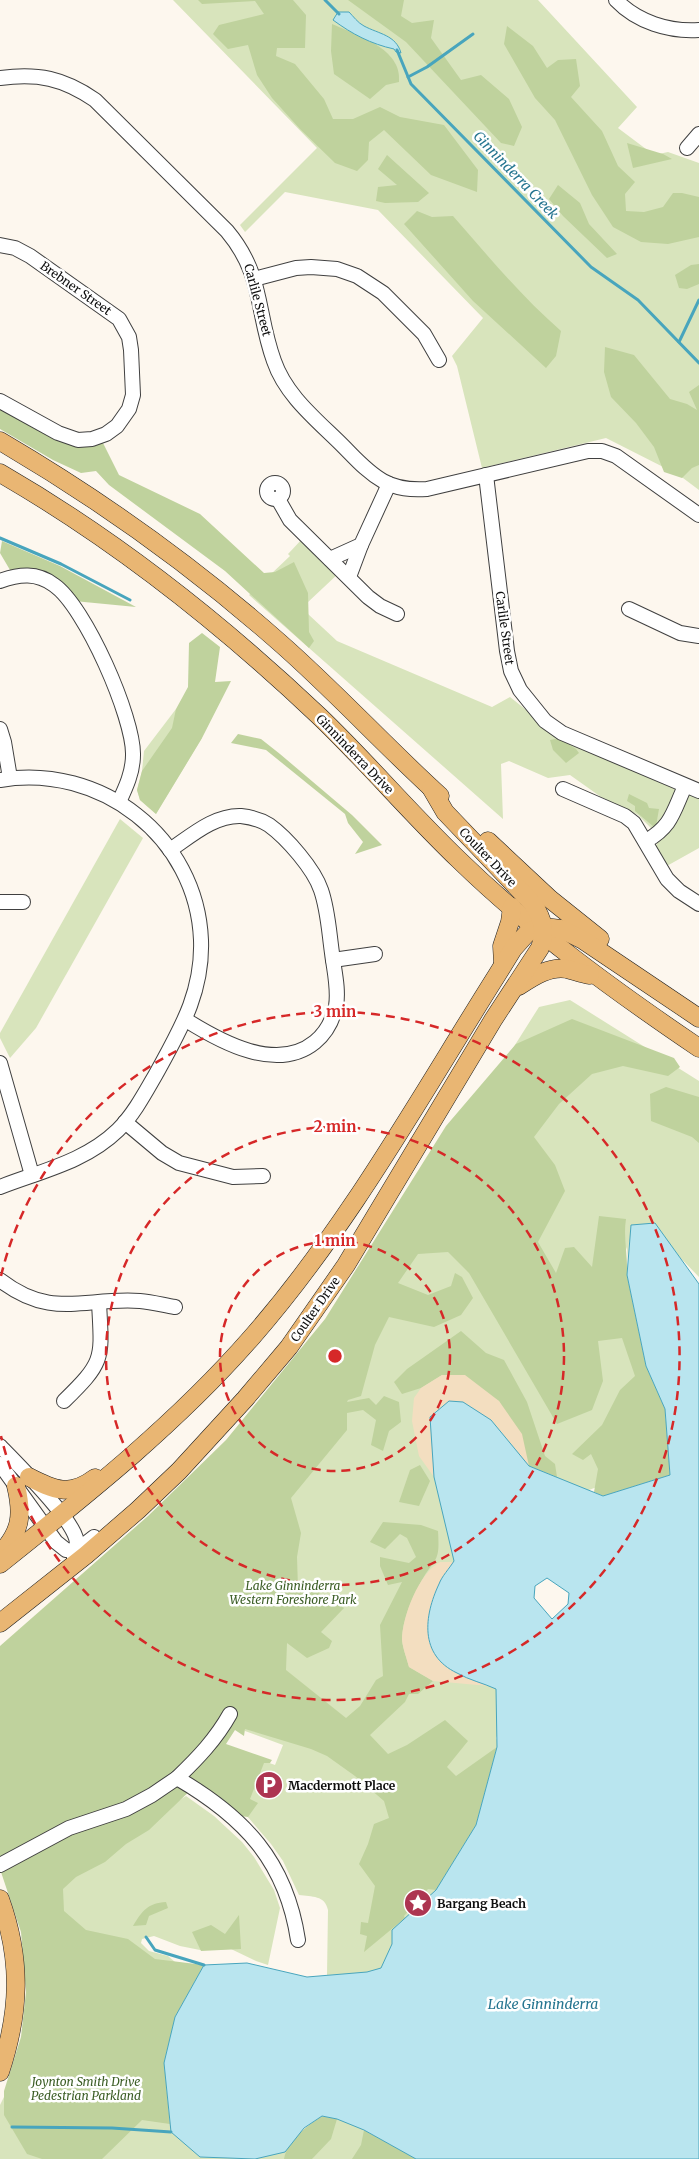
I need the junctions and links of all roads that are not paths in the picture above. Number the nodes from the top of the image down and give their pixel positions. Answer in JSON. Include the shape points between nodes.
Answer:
{"nodes":[{"id":1,"x":616,"y":0,"type":"edge"},
{"id":2,"x":699,"y":30,"type":"edge"},
{"id":3,"x":0,"y":78,"type":"edge"},
{"id":4,"x":699,"y":134,"type":"edge"},
{"id":5,"x":687,"y":148,"type":"dead end"},
{"id":6,"x":0,"y":245,"type":"edge"},
{"id":7,"x":254,"y":279,"type":"junction"},
{"id":8,"x":439,"y":360,"type":"dead end"},
{"id":9,"x":0,"y":401,"type":"edge"},
{"id":10,"x":0,"y":442,"type":"edge"},
{"id":11,"x":0,"y":473,"type":"edge"},
{"id":12,"x":486,"y":475,"type":"junction"},
{"id":13,"x":389,"y":484,"type":"junction"},
{"id":14,"x":278,"y":499,"type":"dead end"},
{"id":15,"x":699,"y":515,"type":"edge"},
{"id":16,"x":361,"y":545,"type":"junction"},
{"id":17,"x":330,"y":559,"type":"junction"},
{"id":18,"x":349,"y":578,"type":"junction"},
{"id":19,"x":0,"y":581,"type":"edge"},
{"id":20,"x":629,"y":609,"type":"dead end"},
{"id":21,"x":397,"y":614,"type":"dead end"},
{"id":22,"x":699,"y":636,"type":"edge"},
{"id":23,"x":0,"y":730,"type":"edge"},
{"id":24,"x":5,"y":779,"type":"edge"},
{"id":25,"x":685,"y":786,"type":"junction"},
{"id":26,"x":431,"y":788,"type":"junction"},
{"id":27,"x":563,"y":789,"type":"dead end"},
{"id":28,"x":699,"y":792,"type":"edge"},
{"id":29,"x":118,"y":802,"type":"junction"},
{"id":30,"x":646,"y":841,"type":"junction"},
{"id":31,"x":170,"y":850,"type":"junction"},
{"id":32,"x":0,"y":902,"type":"edge"},
{"id":33,"x":22,"y":902,"type":"dead end"},
{"id":34,"x":699,"y":904,"type":"edge"},
{"id":35,"x":512,"y":908,"type":"junction"},
{"id":36,"x":544,"y":929,"type":"junction"},
{"id":37,"x":375,"y":954,"type":"dead end"},
{"id":38,"x":333,"y":960,"type":"junction"},
{"id":39,"x":503,"y":965,"type":"junction"},
{"id":40,"x":596,"y":976,"type":"junction"},
{"id":41,"x":514,"y":989,"type":"junction"},
{"id":42,"x":699,"y":1010,"type":"edge"},
{"id":43,"x":699,"y":1018,"type":"edge"},
{"id":44,"x":186,"y":1020,"type":"junction"},
{"id":45,"x":699,"y":1048,"type":"edge"},
{"id":46,"x":0,"y":1063,"type":"edge"},
{"id":47,"x":125,"y":1122,"type":"junction"},
{"id":48,"x":32,"y":1175,"type":"junction"},
{"id":49,"x":263,"y":1176,"type":"dead end"},
{"id":50,"x":0,"y":1187,"type":"edge"},
{"id":51,"x":0,"y":1280,"type":"edge"},
{"id":52,"x":99,"y":1303,"type":"junction"},
{"id":53,"x":175,"y":1307,"type":"dead end"},
{"id":54,"x":64,"y":1401,"type":"dead end"},
{"id":55,"x":0,"y":1446,"type":"edge"},
{"id":56,"x":127,"y":1462,"type":"junction"},
{"id":57,"x":0,"y":1464,"type":"edge"},
{"id":58,"x":22,"y":1481,"type":"junction"},
{"id":59,"x":138,"y":1510,"type":"junction"},
{"id":60,"x":62,"y":1515,"type":"junction"},
{"id":61,"x":45,"y":1528,"type":"junction"},
{"id":62,"x":76,"y":1551,"type":"junction"},
{"id":63,"x":0,"y":1554,"type":"edge"},
{"id":64,"x":0,"y":1564,"type":"edge"},
{"id":65,"x":68,"y":1568,"type":"junction"},
{"id":66,"x":0,"y":1623,"type":"edge"},
{"id":67,"x":230,"y":1714,"type":"dead end"},
{"id":68,"x":177,"y":1778,"type":"junction"},
{"id":69,"x":0,"y":1865,"type":"edge"},
{"id":70,"x":0,"y":1899,"type":"edge"},
{"id":71,"x":298,"y":1940,"type":"dead end"},
{"id":72,"x":0,"y":2072,"type":"edge"}],
"edges":[{"from":1,"to":2,"type":"street","via":[[646,21],[666,28]]},
{"from":3,"to":7,"type":"street","name":"Carlile Street","via":[[35,76],[56,80],[95,100],[226,230],[244,253]]},
{"from":4,"to":5,"type":"street"},
{"from":6,"to":9,"type":"street","name":"Brebner Street","via":[[30,256],[119,320],[129,337],[133,395],[126,415],[117,426],[106,434],[85,439],[71,439],[58,434]]},
{"from":7,"to":8,"type":"street","via":[[311,267],[337,269],[357,276],[383,293],[424,334]]},
{"from":7,"to":13,"type":"street","name":"Carlile Street","via":[[273,360],[287,388],[367,470]]},
{"from":10,"to":26,"type":"main road","via":[[74,486],[201,577],[341,698]]},
{"from":11,"to":35,"type":"main road","name":"Ginninderra Drive","via":[[101,537],[219,626],[320,717],[459,860]]},
{"from":12,"to":13,"type":"street","name":"Carlile Street","via":[[427,490]]},
{"from":12,"to":15,"type":"street","name":"Carlile Street","via":[[588,451],[602,451],[616,456]]},
{"from":12,"to":25,"type":"street","name":"Carlile Street","via":[[507,651],[525,698],[538,714],[562,733]]},
{"from":13,"to":16,"type":"street"},
{"from":14,"to":17,"type":"street","via":[[290,520]]},
{"from":16,"to":17,"type":"street"},
{"from":16,"to":18,"type":"street"},
{"from":17,"to":18,"type":"street"},
{"from":18,"to":21,"type":"street","via":[[374,602]]},
{"from":19,"to":29,"type":"street","via":[[28,575],[55,585],[76,611],[94,643],[111,677],[132,738],[131,771]]},
{"from":20,"to":22,"type":"street","via":[[680,633]]},
{"from":23,"to":24,"type":"street","via":[[4,742]]},
{"from":24,"to":29,"type":"street","via":[[46,777],[74,782]]},
{"from":25,"to":28,"type":"street","name":"Carlile Street"},
{"from":25,"to":30,"type":"street","via":[[665,828]]},
{"from":26,"to":36,"type":"main road","name":"Coulter Drive","via":[[445,812],[533,904]]},
{"from":26,"to":42,"type":"main road","via":[[550,899],[606,944]]},
{"from":27,"to":30,"type":"street","via":[[625,816]]},
{"from":29,"to":31,"type":"street","via":[[140,817]]},
{"from":30,"to":34,"type":"street","via":[[667,879]]},
{"from":31,"to":38,"type":"street","via":[[219,820],[242,816],[269,825],[309,867],[318,882],[326,907]]},
{"from":31,"to":44,"type":"street","via":[[194,897],[201,941],[199,976]]},
{"from":32,"to":33,"type":"street"},
{"from":35,"to":36,"type":"main road","name":"Ginninderra Drive"},
{"from":35,"to":39,"type":"main road","via":[[502,946]]},
{"from":36,"to":39,"type":"main road","via":[[525,935]]},
{"from":36,"to":40,"type":"main road","name":"Ginninderra Drive"},
{"from":36,"to":41,"type":"main road","name":"Coulter Drive","via":[[540,948]]},
{"from":36,"to":43,"type":"main road","name":"Ginninderra Drive","via":[[576,936]]},
{"from":37,"to":38,"type":"street"},
{"from":38,"to":44,"type":"street","via":[[336,1004],[332,1019],[319,1039],[308,1048],[295,1053],[270,1054],[237,1047]]},
{"from":39,"to":56,"type":"main road","via":[[338,1225],[298,1280],[202,1391]]},
{"from":40,"to":41,"type":"main road","via":[[554,969],[534,976]]},
{"from":40,"to":45,"type":"main road","name":"Ginninderra Drive"},
{"from":41,"to":59,"type":"main road","name":"Coulter Drive","via":[[346,1265],[284,1353],[212,1437]]},
{"from":44,"to":47,"type":"street"},
{"from":46,"to":48,"type":"street"},
{"from":47,"to":48,"type":"street","via":[[100,1146],[81,1157]]},
{"from":47,"to":49,"type":"street","via":[[179,1163],[233,1177]]},
{"from":48,"to":50,"type":"street"},
{"from":51,"to":52,"type":"street","via":[[22,1295],[41,1302]]},
{"from":52,"to":53,"type":"street","via":[[140,1301]]},
{"from":52,"to":54,"type":"street","via":[[101,1341],[98,1359],[93,1370]]},
{"from":55,"to":58,"type":"street"},
{"from":56,"to":58,"type":"main road","via":[[113,1465],[80,1488],[67,1490]]},
{"from":56,"to":60,"type":"main road"},
{"from":57,"to":58,"type":"street"},
{"from":58,"to":60,"type":"street"},
{"from":58,"to":61,"type":"street"},
{"from":58,"to":63,"type":"main road","via":[[18,1528]]},
{"from":59,"to":62,"type":"street","via":[[124,1513]]},
{"from":59,"to":65,"type":"main road","name":"Coulter Drive"},
{"from":60,"to":61,"type":"main road"},
{"from":60,"to":62,"type":"street","via":[[76,1537]]},
{"from":61,"to":62,"type":"street","via":[[66,1550]]},
{"from":61,"to":64,"type":"main road"},
{"from":62,"to":65,"type":"street"},
{"from":65,"to":66,"type":"main road","name":"Coulter Drive"},
{"from":67,"to":68,"type":"street","via":[[199,1757]]},
{"from":68,"to":69,"type":"street","via":[[126,1809],[69,1828]]},
{"from":68,"to":71,"type":"street","via":[[222,1808],[265,1851],[290,1902]]},
{"from":70,"to":72,"type":"main road","via":[[12,1940],[17,1987],[12,2030]]}]}
